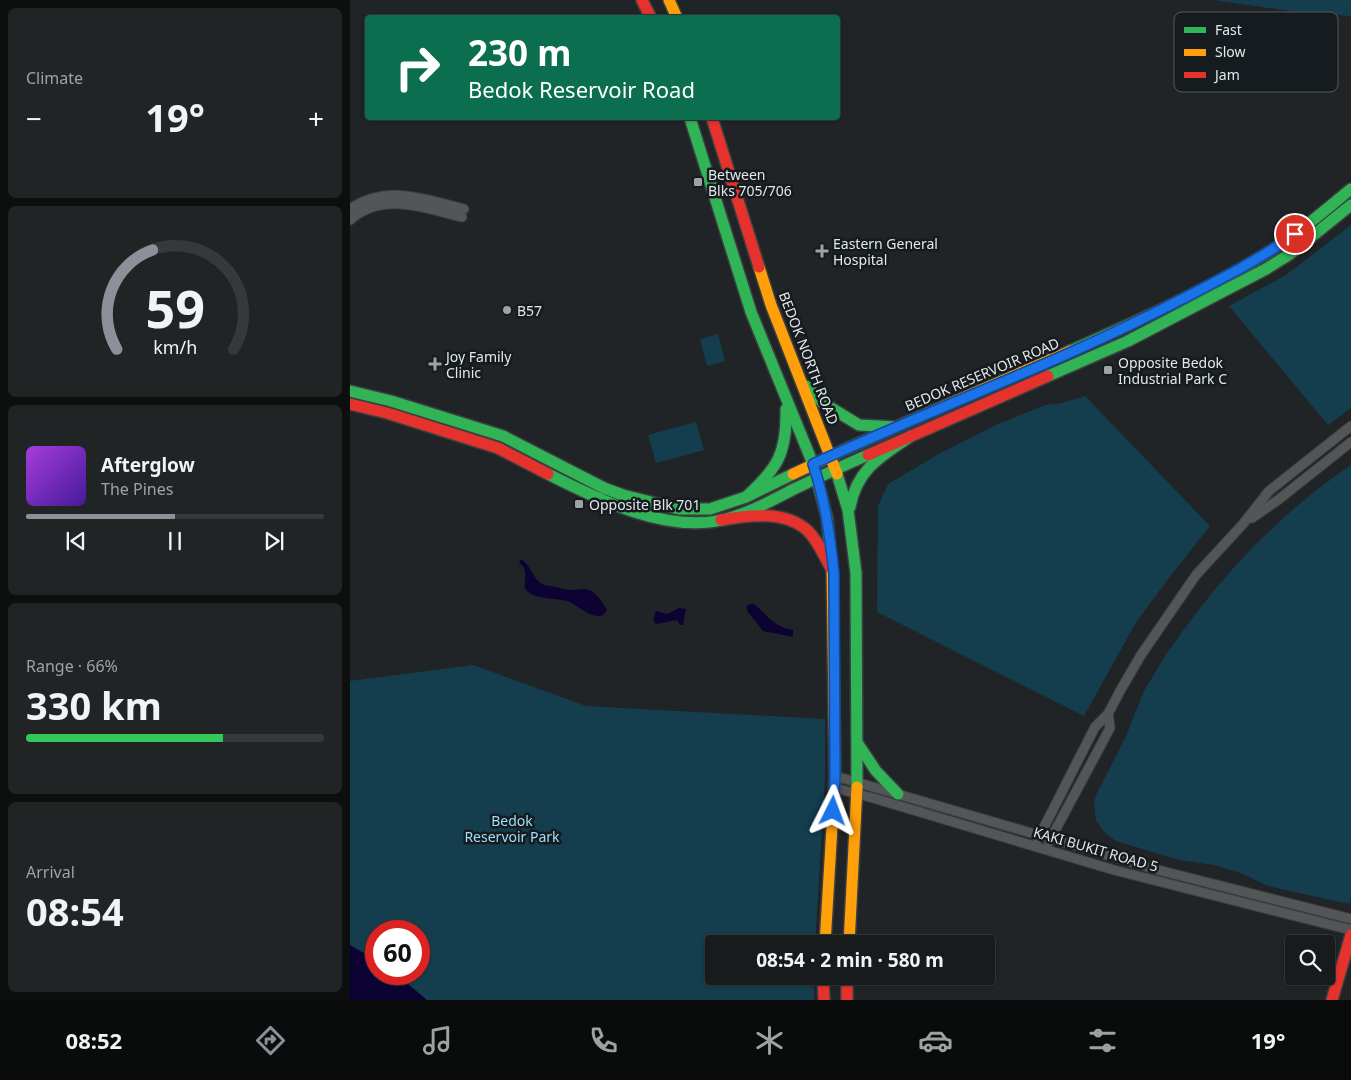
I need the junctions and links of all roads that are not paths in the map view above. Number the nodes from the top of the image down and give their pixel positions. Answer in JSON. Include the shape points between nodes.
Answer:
{"nodes":[{"id":1,"x":642,"y":0,"type":"edge"},
{"id":2,"x":669,"y":0,"type":"edge"},
{"id":3,"x":650,"y":15,"type":"edge"},
{"id":4,"x":676,"y":15,"type":"edge"},
{"id":5,"x":691,"y":120,"type":"edge"},
{"id":6,"x":713,"y":120,"type":"edge"},
{"id":7,"x":1351,"y":189,"type":"edge"},
{"id":8,"x":1351,"y":205,"type":"edge"},
{"id":9,"x":350,"y":209,"type":"edge"},
{"id":10,"x":350,"y":220,"type":"edge"},
{"id":11,"x":802,"y":382,"type":"junction"},
{"id":12,"x":350,"y":392,"type":"edge"},
{"id":13,"x":786,"y":398,"type":"junction"},
{"id":14,"x":350,"y":404,"type":"edge"},
{"id":15,"x":1351,"y":426,"type":"edge"},
{"id":16,"x":896,"y":427,"type":"junction"},
{"id":17,"x":911,"y":436,"type":"junction"},
{"id":18,"x":1351,"y":442,"type":"edge"},
{"id":19,"x":831,"y":456,"type":"junction"},
{"id":20,"x":813,"y":464,"type":"junction"},
{"id":21,"x":836,"y":469,"type":"junction"},
{"id":22,"x":817,"y":478,"type":"junction"},
{"id":23,"x":746,"y":497,"type":"junction"},
{"id":24,"x":849,"y":518,"type":"junction"},
{"id":25,"x":721,"y":520,"type":"junction"},
{"id":26,"x":1243,"y":524,"type":"junction"},
{"id":27,"x":834,"y":573,"type":"junction"},
{"id":28,"x":1108,"y":714,"type":"junction"},
{"id":29,"x":858,"y":744,"type":"junction"},
{"id":30,"x":835,"y":776,"type":"junction"},
{"id":31,"x":834,"y":788,"type":"junction"},
{"id":32,"x":857,"y":788,"type":"junction"},
{"id":33,"x":898,"y":794,"type":"junction"},
{"id":34,"x":1040,"y":836,"type":"junction"},
{"id":35,"x":1051,"y":839,"type":"junction"},
{"id":36,"x":1035,"y":846,"type":"junction"},
{"id":37,"x":1046,"y":849,"type":"junction"},
{"id":38,"x":1351,"y":918,"type":"edge"},
{"id":39,"x":1351,"y":930,"type":"edge"},
{"id":40,"x":825,"y":935,"type":"edge"},
{"id":41,"x":849,"y":935,"type":"edge"},
{"id":42,"x":1351,"y":935,"type":"edge"},
{"id":43,"x":823,"y":985,"type":"edge"},
{"id":44,"x":847,"y":985,"type":"edge"},
{"id":45,"x":824,"y":1000,"type":"edge"},
{"id":46,"x":847,"y":1000,"type":"edge"},
{"id":47,"x":1332,"y":1000,"type":"edge"}],
"edges":[{"from":1,"to":3,"type":"main road"},
{"from":2,"to":4,"type":"main road"},
{"from":5,"to":13,"type":"main road","via":[[751,312]]},
{"from":6,"to":11,"type":"main road","name":"BEDOK NORTH ROAD","via":[[771,305]]},
{"from":7,"to":16,"type":"main road","name":"BEDOK RESERVOIR ROAD","via":[[1281,244],[1234,273],[1118,331]]},
{"from":8,"to":17,"type":"main road","name":"BEDOK RESERVOIR ROAD","via":[[1290,254],[1241,283],[1125,342]]},
{"from":9,"to":10,"type":"street","via":[[369,199],[406,195],[438,202],[463,213],[395,203],[362,211]]},
{"from":11,"to":16,"type":"main road","via":[[823,402],[859,425]]},
{"from":11,"to":19,"type":"main road","name":"BEDOK NORTH ROAD"},
{"from":12,"to":23,"type":"main road","name":"BEDOK RESERVOIR ROAD","via":[[391,401],[503,436],[604,488],[640,500],[695,510],[726,505]]},
{"from":13,"to":20,"type":"main road"},
{"from":13,"to":23,"type":"main road","via":[[788,429],[781,455],[775,468]]},
{"from":14,"to":25,"type":"main road","name":"BEDOK RESERVOIR ROAD","via":[[498,448],[627,510],[677,522]]},
{"from":15,"to":26,"type":"street","via":[[1269,491]]},
{"from":16,"to":19,"type":"main road","name":"BEDOK RESERVOIR ROAD"},
{"from":17,"to":21,"type":"main road","name":"BEDOK RESERVOIR ROAD"},
{"from":17,"to":24,"type":"main road","via":[[859,476],[851,496]]},
{"from":18,"to":26,"type":"street"},
{"from":19,"to":20,"type":"main road","name":"BEDOK RESERVOIR ROAD"},
{"from":19,"to":21,"type":"main road","name":"BEDOK NORTH ROAD"},
{"from":20,"to":22,"type":"main road"},
{"from":20,"to":23,"type":"main road","name":"BEDOK RESERVOIR ROAD"},
{"from":21,"to":22,"type":"main road","name":"BEDOK RESERVOIR ROAD"},
{"from":21,"to":24,"type":"main road","name":"BEDOK NORTH ROAD"},
{"from":22,"to":25,"type":"main road","name":"BEDOK RESERVOIR ROAD","via":[[750,511]]},
{"from":22,"to":27,"type":"main road","via":[[827,518]]},
{"from":24,"to":29,"type":"main road","name":"BEDOK NORTH ROAD","via":[[856,572]]},
{"from":25,"to":27,"type":"main road","via":[[762,514],[792,522],[807,530]]},
{"from":26,"to":28,"type":"street","via":[[1196,575],[1164,619]]},
{"from":27,"to":30,"type":"main road"},
{"from":28,"to":34,"type":"street","via":[[1095,727]]},
{"from":28,"to":35,"type":"street","via":[[1110,728]]},
{"from":29,"to":32,"type":"main road","name":"BEDOK NORTH ROAD"},
{"from":29,"to":33,"type":"main road"},
{"from":30,"to":31,"type":"main road"},
{"from":30,"to":32,"type":"street","name":"KAKI BUKIT ROAD 5"},
{"from":31,"to":32,"type":"street","name":"KAKI BUKIT ROAD 5"},
{"from":31,"to":40,"type":"main road"},
{"from":32,"to":33,"type":"street","name":"KAKI BUKIT ROAD 5"},
{"from":32,"to":36,"type":"street","name":"KAKI BUKIT ROAD 5"},
{"from":32,"to":41,"type":"main road","name":"BEDOK NORTH ROAD"},
{"from":33,"to":34,"type":"street","name":"KAKI BUKIT ROAD 5"},
{"from":34,"to":35,"type":"street","name":"KAKI BUKIT ROAD 5"},
{"from":34,"to":36,"type":"street"},
{"from":35,"to":37,"type":"street"},
{"from":35,"to":38,"type":"street","name":"KAKI BUKIT ROAD 5"},
{"from":36,"to":37,"type":"street","name":"KAKI BUKIT ROAD 5"},
{"from":37,"to":39,"type":"street","name":"KAKI BUKIT ROAD 5","via":[[1114,870]]},
{"from":42,"to":47,"type":"main road"},
{"from":43,"to":45,"type":"main road"},
{"from":44,"to":46,"type":"main road"}]}
